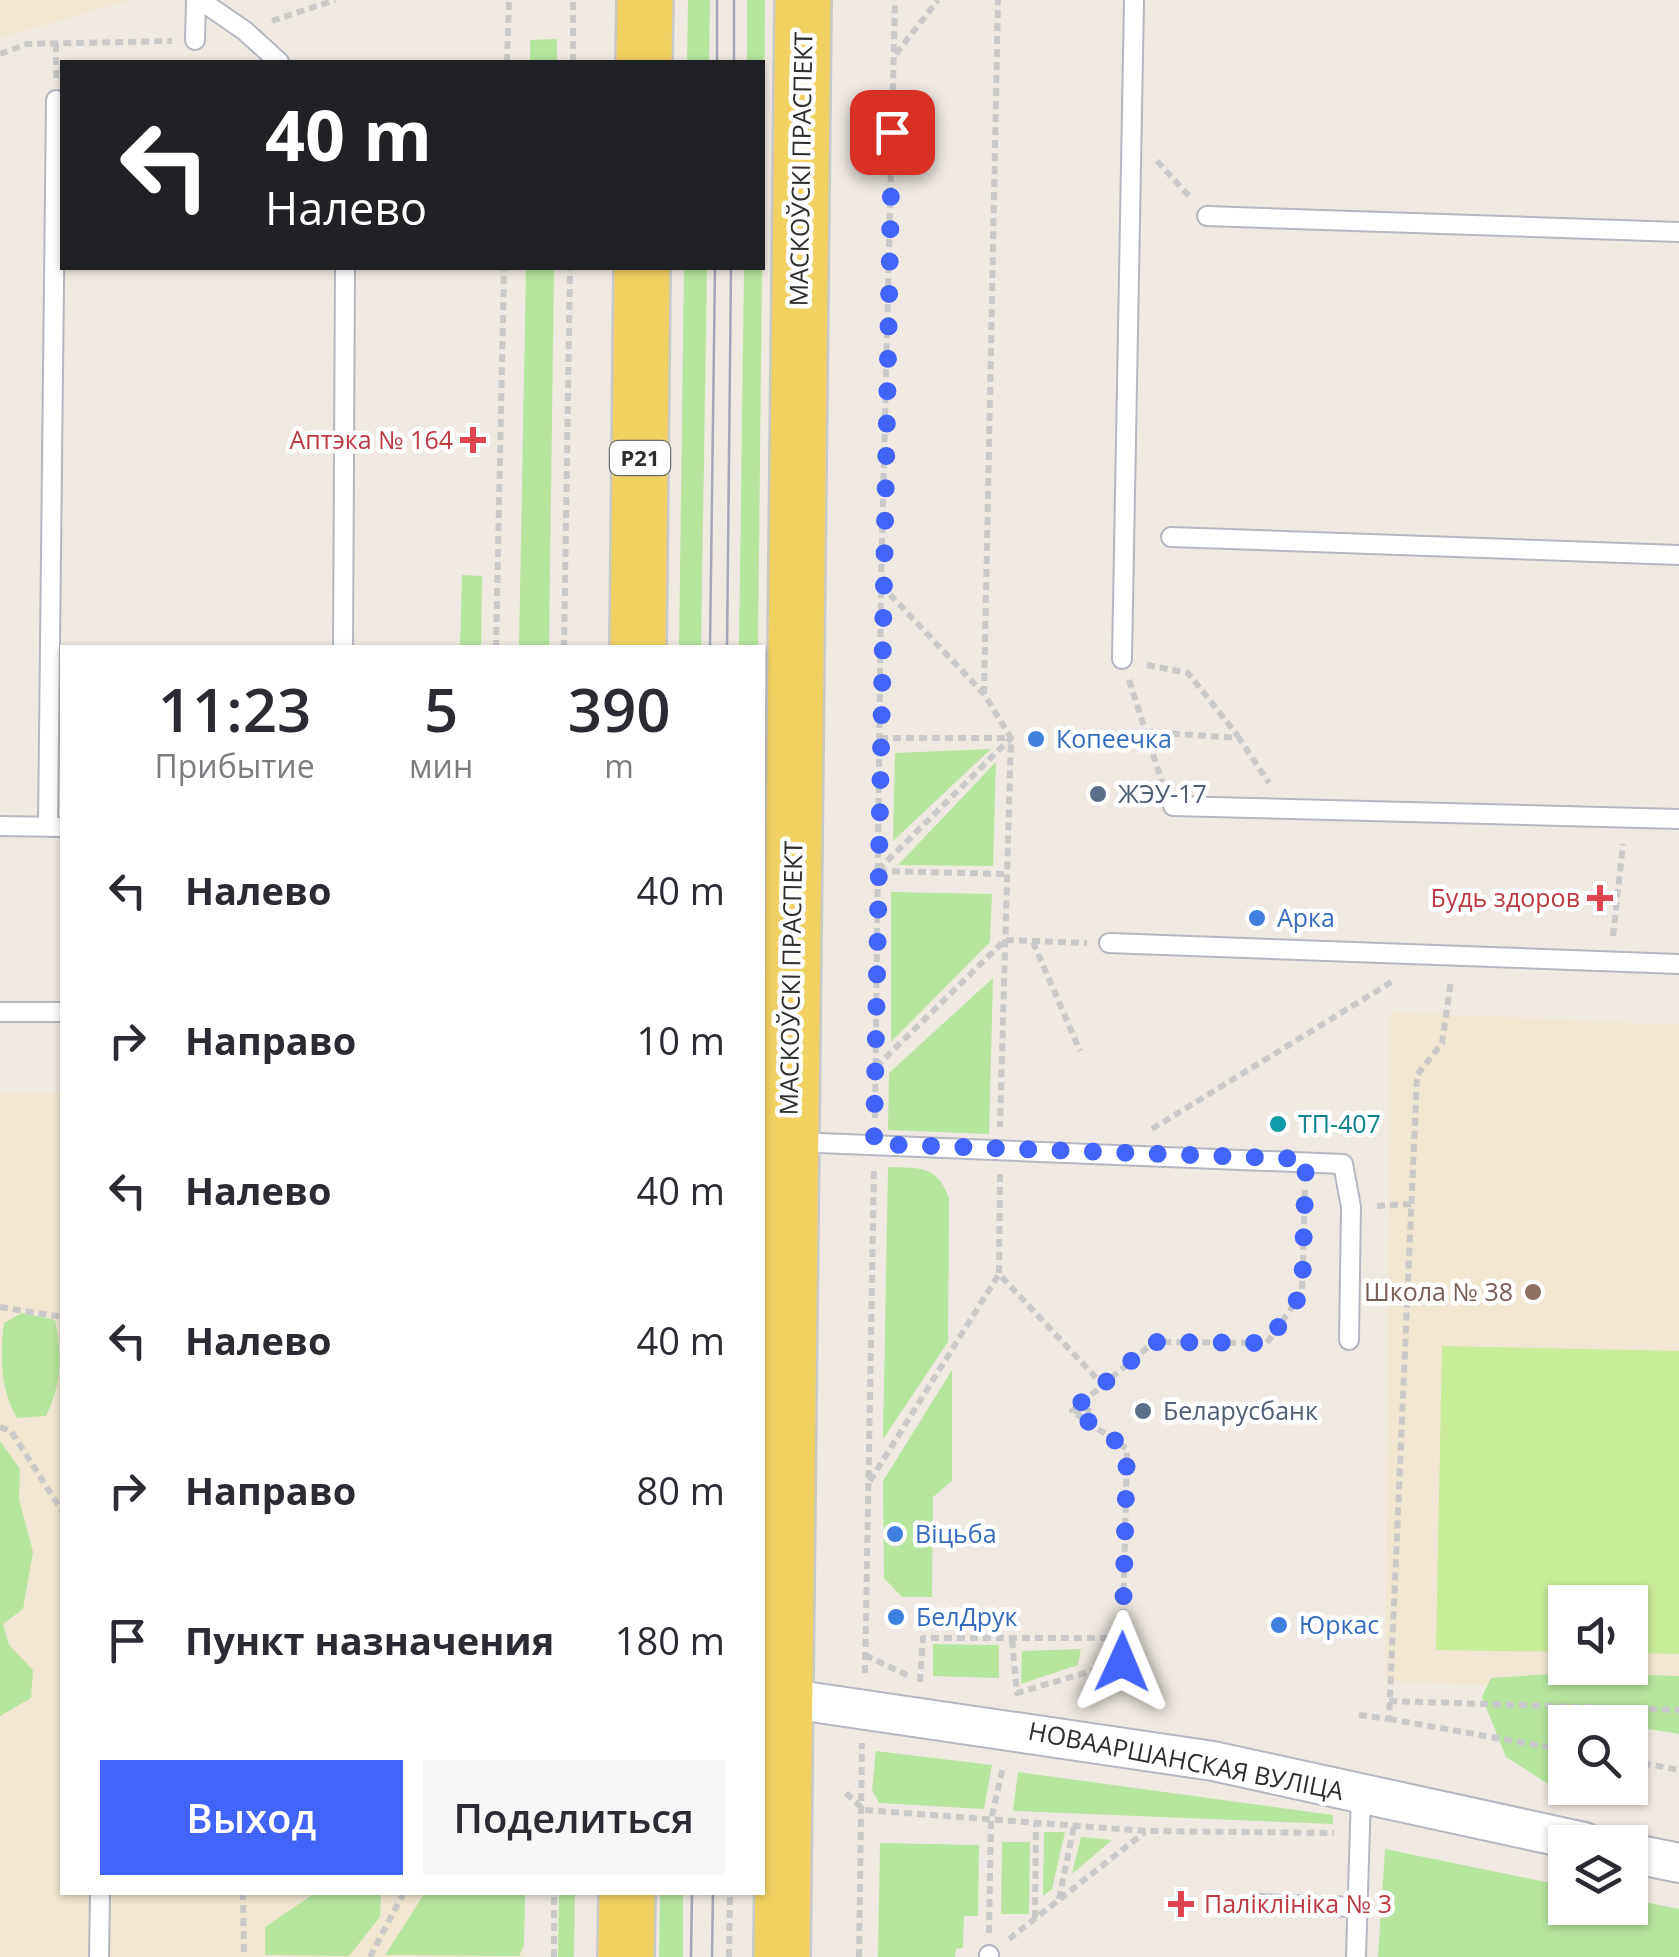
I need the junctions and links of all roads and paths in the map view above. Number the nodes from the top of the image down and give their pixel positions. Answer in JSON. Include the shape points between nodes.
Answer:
{"nodes":[{"id":1,"x":198,"y":0,"type":"edge"},
{"id":2,"x":509,"y":0,"type":"edge"},
{"id":3,"x":574,"y":0,"type":"edge"},
{"id":4,"x":645,"y":0,"type":"edge"},
{"id":5,"x":804,"y":0,"type":"edge"},
{"id":6,"x":896,"y":0,"type":"edge"},
{"id":7,"x":938,"y":0,"type":"edge"},
{"id":8,"x":998,"y":0,"type":"edge"},
{"id":9,"x":1134,"y":0,"type":"edge"},
{"id":10,"x":195,"y":40,"type":"dead end"},
{"id":11,"x":894,"y":56,"type":"junction"},
{"id":12,"x":278,"y":60,"type":"edge"},
{"id":13,"x":508,"y":60,"type":"edge"},
{"id":14,"x":572,"y":60,"type":"edge"},
{"id":15,"x":644,"y":60,"type":"edge"},
{"id":16,"x":56,"y":100,"type":"dead end"},
{"id":17,"x":1132,"y":132,"type":"junction"},
{"id":18,"x":1206,"y":216,"type":"joint"},
{"id":19,"x":1679,"y":232,"type":"edge"},
{"id":20,"x":345,"y":270,"type":"edge"},
{"id":21,"x":504,"y":270,"type":"edge"},
{"id":22,"x":570,"y":270,"type":"edge"},
{"id":23,"x":642,"y":270,"type":"edge"},
{"id":24,"x":1171,"y":537,"type":"dead end"},
{"id":25,"x":1679,"y":556,"type":"edge"},
{"id":26,"x":881,"y":584,"type":"junction"},
{"id":27,"x":343,"y":645,"type":"edge"},
{"id":28,"x":496,"y":645,"type":"edge"},
{"id":29,"x":564,"y":645,"type":"edge"},
{"id":30,"x":638,"y":645,"type":"edge"},
{"id":31,"x":1122,"y":659,"type":"junction"},
{"id":32,"x":984,"y":694,"type":"junction"},
{"id":33,"x":1146,"y":732,"type":"junction"},
{"id":34,"x":880,"y":738,"type":"junction"},
{"id":35,"x":1011,"y":738,"type":"junction"},
{"id":36,"x":1239,"y":738,"type":"junction"},
{"id":37,"x":1154,"y":765,"type":"dead end"},
{"id":38,"x":1173,"y":806,"type":"dead end"},
{"id":39,"x":1286,"y":809,"type":"junction"},
{"id":40,"x":1626,"y":818,"type":"junction"},
{"id":41,"x":1679,"y":819,"type":"edge"},
{"id":42,"x":0,"y":826,"type":"edge"},
{"id":43,"x":55,"y":827,"type":"edge"},
{"id":44,"x":878,"y":871,"type":"junction"},
{"id":45,"x":1007,"y":874,"type":"junction"},
{"id":46,"x":1005,"y":940,"type":"junction"},
{"id":47,"x":1033,"y":942,"type":"junction"},
{"id":48,"x":1078,"y":943,"type":"dead end"},
{"id":49,"x":1109,"y":943,"type":"dead end"},
{"id":50,"x":1612,"y":951,"type":"dead end"},
{"id":51,"x":1445,"y":954,"type":"junction"},
{"id":52,"x":1679,"y":964,"type":"edge"},
{"id":53,"x":0,"y":1012,"type":"edge"},
{"id":54,"x":60,"y":1012,"type":"edge"},
{"id":55,"x":1080,"y":1051,"type":"dead end"},
{"id":56,"x":875,"y":1068,"type":"junction"},
{"id":57,"x":788,"y":1141,"type":"junction"},
{"id":58,"x":874,"y":1144,"type":"junction"},
{"id":59,"x":1114,"y":1153,"type":"junction"},
{"id":60,"x":1306,"y":1159,"type":"junction"},
{"id":61,"x":999,"y":1274,"type":"dead end"},
{"id":62,"x":0,"y":1307,"type":"edge"},
{"id":63,"x":60,"y":1316,"type":"edge"},
{"id":64,"x":1349,"y":1340,"type":"dead end"},
{"id":65,"x":1072,"y":1410,"type":"junction"},
{"id":66,"x":1091,"y":1411,"type":"dead end"},
{"id":67,"x":0,"y":1427,"type":"edge"},
{"id":68,"x":868,"y":1485,"type":"junction"},
{"id":69,"x":60,"y":1508,"type":"edge"},
{"id":70,"x":1122,"y":1638,"type":"junction"},
{"id":71,"x":1012,"y":1640,"type":"junction"},
{"id":72,"x":866,"y":1680,"type":"dead end"},
{"id":73,"x":920,"y":1682,"type":"dead end"},
{"id":74,"x":784,"y":1698,"type":"junction"},
{"id":75,"x":1389,"y":1701,"type":"junction"},
{"id":76,"x":1679,"y":1710,"type":"edge"},
{"id":77,"x":1359,"y":1715,"type":"dead end"},
{"id":78,"x":1388,"y":1719,"type":"junction"},
{"id":79,"x":862,"y":1737,"type":"dead end"},
{"id":80,"x":1548,"y":1747,"type":"edge"},
{"id":81,"x":1006,"y":1756,"type":"dead end"},
{"id":82,"x":1648,"y":1764,"type":"edge"},
{"id":83,"x":1679,"y":1770,"type":"edge"},
{"id":84,"x":846,"y":1793,"type":"dead end"},
{"id":85,"x":1361,"y":1794,"type":"junction"},
{"id":86,"x":864,"y":1810,"type":"junction"},
{"id":87,"x":992,"y":1820,"type":"junction"},
{"id":88,"x":1036,"y":1823,"type":"junction"},
{"id":89,"x":1074,"y":1826,"type":"junction"},
{"id":90,"x":1146,"y":1831,"type":"junction"},
{"id":91,"x":1360,"y":1833,"type":"junction"},
{"id":92,"x":1548,"y":1834,"type":"edge"},
{"id":93,"x":1648,"y":1856,"type":"edge"},
{"id":94,"x":1679,"y":1863,"type":"edge"},
{"id":95,"x":100,"y":1895,"type":"edge"},
{"id":96,"x":243,"y":1895,"type":"edge"},
{"id":97,"x":402,"y":1895,"type":"edge"},
{"id":98,"x":554,"y":1895,"type":"edge"},
{"id":99,"x":627,"y":1895,"type":"edge"},
{"id":100,"x":730,"y":1895,"type":"edge"},
{"id":101,"x":1058,"y":1900,"type":"junction"},
{"id":102,"x":1257,"y":1904,"type":"dead end"},
{"id":103,"x":1358,"y":1907,"type":"junction"},
{"id":104,"x":1034,"y":1919,"type":"junction"},
{"id":105,"x":988,"y":1956,"type":"edge"},
{"id":106,"x":99,"y":1957,"type":"edge"},
{"id":107,"x":244,"y":1957,"type":"edge"},
{"id":108,"x":370,"y":1957,"type":"edge"},
{"id":109,"x":554,"y":1957,"type":"edge"},
{"id":110,"x":626,"y":1957,"type":"edge"},
{"id":111,"x":730,"y":1957,"type":"edge"},
{"id":112,"x":782,"y":1957,"type":"edge"},
{"id":113,"x":859,"y":1957,"type":"edge"},
{"id":114,"x":1356,"y":1957,"type":"edge"}],
"edges":[{"from":1,"to":10,"type":"lane"},
{"from":1,"to":12,"type":"lane"},
{"from":2,"to":13,"type":"path"},
{"from":3,"to":14,"type":"path"},
{"from":4,"to":15,"type":"main road"},
{"from":5,"to":57,"type":"main road","name":"МАСКОЎСКІ ПРАСПЕКТ"},
{"from":6,"to":11,"type":"path"},
{"from":7,"to":11,"type":"path"},
{"from":8,"to":32,"type":"path"},
{"from":9,"to":17,"type":"lane"},
{"from":11,"to":26,"type":"path"},
{"from":16,"to":43,"type":"lane"},
{"from":17,"to":18,"type":"path"},
{"from":17,"to":31,"type":"lane"},
{"from":18,"to":19,"type":"lane"},
{"from":20,"to":27,"type":"lane"},
{"from":21,"to":28,"type":"path"},
{"from":22,"to":29,"type":"path"},
{"from":23,"to":30,"type":"main road","number":"Р21"},
{"from":24,"to":25,"type":"lane"},
{"from":26,"to":32,"type":"path"},
{"from":26,"to":34,"type":"path"},
{"from":31,"to":33,"type":"path"},
{"from":31,"to":36,"type":"path","via":[[1188,673]]},
{"from":32,"to":35,"type":"path"},
{"from":33,"to":36,"type":"path"},
{"from":33,"to":37,"type":"path"},
{"from":34,"to":35,"type":"path"},
{"from":34,"to":44,"type":"path"},
{"from":35,"to":44,"type":"path"},
{"from":35,"to":45,"type":"path"},
{"from":36,"to":39,"type":"path"},
{"from":38,"to":39,"type":"lane"},
{"from":39,"to":40,"type":"lane"},
{"from":40,"to":41,"type":"lane"},
{"from":40,"to":50,"type":"path"},
{"from":42,"to":43,"type":"lane"},
{"from":44,"to":45,"type":"path"},
{"from":44,"to":56,"type":"path"},
{"from":45,"to":46,"type":"path"},
{"from":46,"to":47,"type":"path"},
{"from":46,"to":56,"type":"path"},
{"from":47,"to":48,"type":"path"},
{"from":47,"to":55,"type":"path"},
{"from":49,"to":51,"type":"lane"},
{"from":51,"to":52,"type":"lane"},
{"from":51,"to":59,"type":"path"},
{"from":51,"to":75,"type":"path","via":[[1442,1043],[1417,1075]]},
{"from":53,"to":54,"type":"lane"},
{"from":56,"to":58,"type":"path"},
{"from":57,"to":58,"type":"lane"},
{"from":57,"to":74,"type":"main road","name":"МАСКОЎСКІ ПРАСПЕКТ"},
{"from":58,"to":59,"type":"lane"},
{"from":58,"to":68,"type":"path"},
{"from":59,"to":60,"type":"lane"},
{"from":60,"to":64,"type":"lane","via":[[1342,1164],[1351,1207]]},
{"from":60,"to":65,"type":"path","via":[[1302,1293],[1267,1343],[1154,1342]]},
{"from":61,"to":68,"type":"path"},
{"from":62,"to":63,"type":"path"},
{"from":65,"to":66,"type":"path"},
{"from":65,"to":70,"type":"path","via":[[1127,1449]]},
{"from":67,"to":69,"type":"path","via":[[10,1431]]},
{"from":68,"to":72,"type":"path"},
{"from":70,"to":71,"type":"path"},
{"from":70,"to":71,"type":"path","via":[[1122,1662],[1017,1693]]},
{"from":71,"to":73,"type":"path","via":[[923,1638]]},
{"from":74,"to":85,"type":"street","name":"НОВААРШАНСКАЯ ВУЛІЦА","via":[[1147,1750]]},
{"from":74,"to":112,"type":"main road","name":"МАСКОЎСКІ ПРАСПЕКТ"},
{"from":75,"to":76,"type":"path"},
{"from":75,"to":78,"type":"path"},
{"from":77,"to":78,"type":"path"},
{"from":78,"to":80,"type":"path"},
{"from":79,"to":86,"type":"path"},
{"from":81,"to":87,"type":"path"},
{"from":82,"to":83,"type":"path"},
{"from":84,"to":86,"type":"path"},
{"from":85,"to":91,"type":"lane"},
{"from":85,"to":92,"type":"street","name":"НОВААРШАНСКАЯ ВУЛІЦА"},
{"from":86,"to":87,"type":"path"},
{"from":86,"to":113,"type":"path"},
{"from":87,"to":88,"type":"path"},
{"from":87,"to":105,"type":"path"},
{"from":88,"to":89,"type":"path"},
{"from":88,"to":104,"type":"path"},
{"from":89,"to":90,"type":"path"},
{"from":89,"to":101,"type":"path"},
{"from":90,"to":91,"type":"path"},
{"from":90,"to":101,"type":"path"},
{"from":91,"to":103,"type":"lane"},
{"from":93,"to":94,"type":"street"},
{"from":95,"to":106,"type":"lane"},
{"from":96,"to":107,"type":"path"},
{"from":97,"to":108,"type":"path"},
{"from":98,"to":109,"type":"path"},
{"from":99,"to":110,"type":"main road"},
{"from":100,"to":111,"type":"path"},
{"from":101,"to":104,"type":"path"},
{"from":102,"to":103,"type":"lane"},
{"from":103,"to":114,"type":"lane"},
{"from":104,"to":105,"type":"path"}]}
